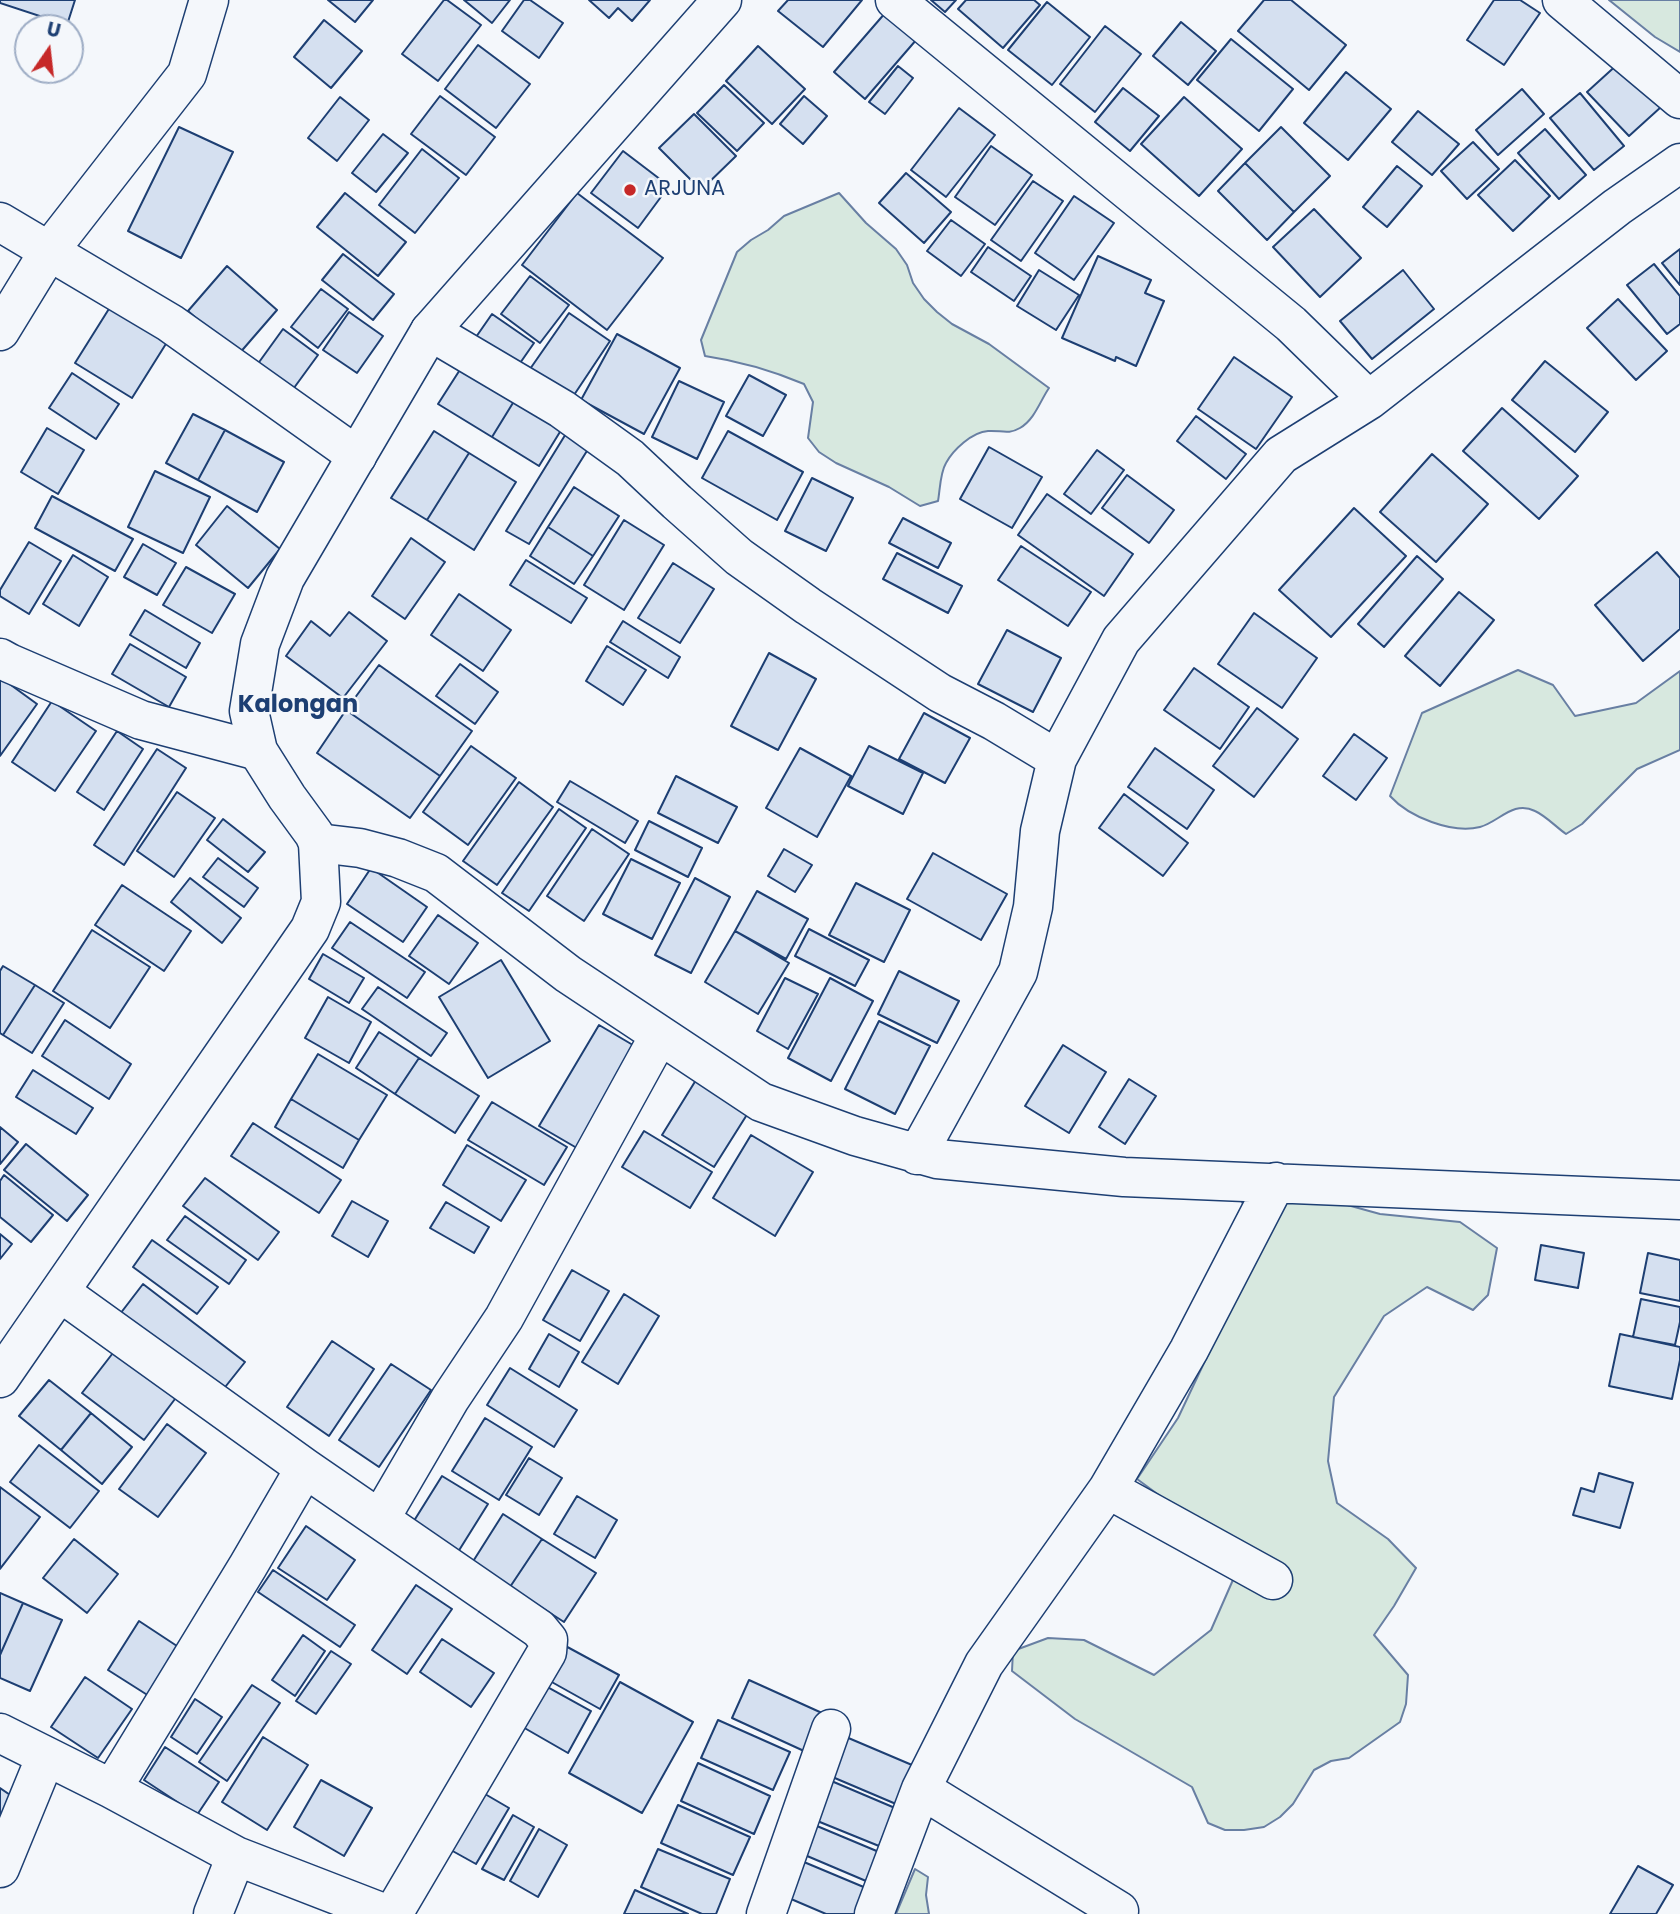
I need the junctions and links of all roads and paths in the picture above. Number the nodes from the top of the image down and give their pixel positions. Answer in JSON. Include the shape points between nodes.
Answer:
{"nodes":[{"id":1,"x":209,"y":0,"type":"edge"},
{"id":2,"x":722,"y":0,"type":"edge"},
{"id":3,"x":895,"y":0,"type":"edge"},
{"id":4,"x":1562,"y":0,"type":"edge"},
{"id":5,"x":1680,"y":99,"type":"edge"},
{"id":6,"x":1680,"y":163,"type":"edge"},
{"id":7,"x":0,"y":222,"type":"edge"},
{"id":8,"x":49,"y":251,"type":"junction"},
{"id":9,"x":0,"y":331,"type":"edge"},
{"id":10,"x":430,"y":331,"type":"junction"},
{"id":11,"x":1369,"y":400,"type":"junction"},
{"id":12,"x":357,"y":456,"type":"junction"},
{"id":13,"x":0,"y":658,"type":"edge"},
{"id":14,"x":258,"y":751,"type":"junction"},
{"id":15,"x":1057,"y":759,"type":"junction"},
{"id":16,"x":318,"y":843,"type":"junction"},
{"id":17,"x":659,"y":1036,"type":"junction"},
{"id":18,"x":918,"y":1154,"type":"junction"},
{"id":19,"x":1276,"y":1182,"type":"junction"},
{"id":20,"x":1680,"y":1200,"type":"edge"},
{"id":21,"x":60,"y":1292,"type":"junction"},
{"id":22,"x":0,"y":1378,"type":"edge"},
{"id":23,"x":305,"y":1468,"type":"junction"},
{"id":24,"x":1108,"y":1489,"type":"junction"},
{"id":25,"x":380,"y":1519,"type":"junction"},
{"id":26,"x":1273,"y":1580,"type":"dead end"},
{"id":27,"x":831,"y":1729,"type":"dead end"},
{"id":28,"x":0,"y":1734,"type":"edge"},
{"id":29,"x":46,"y":1756,"type":"junction"},
{"id":30,"x":112,"y":1789,"type":"junction"},
{"id":31,"x":921,"y":1789,"type":"junction"},
{"id":32,"x":236,"y":1856,"type":"junction"},
{"id":33,"x":0,"y":1868,"type":"edge"},
{"id":34,"x":1119,"y":1911,"type":"dead end"},
{"id":35,"x":213,"y":1914,"type":"edge"},
{"id":36,"x":386,"y":1914,"type":"edge"},
{"id":37,"x":394,"y":1914,"type":"edge"},
{"id":38,"x":766,"y":1914,"type":"edge"},
{"id":39,"x":874,"y":1914,"type":"edge"}],
"edges":[{"from":1,"to":8,"type":"street","via":[[187,74]]},
{"from":2,"to":10,"type":"street"},
{"from":3,"to":11,"type":"street","via":[[1291,324]]},
{"from":4,"to":5,"type":"street"},
{"from":6,"to":11,"type":"street"},
{"from":7,"to":8,"type":"street"},
{"from":8,"to":9,"type":"street"},
{"from":8,"to":12,"type":"street","via":[[170,323]]},
{"from":10,"to":12,"type":"street"},
{"from":10,"to":15,"type":"street","via":[[562,409],[630,458],[739,557],[808,607],[940,693]]},
{"from":11,"to":15,"type":"street","via":[[1272,465],[1121,640]]},
{"from":12,"to":14,"type":"street","via":[[285,578],[260,644],[249,711]]},
{"from":13,"to":14,"type":"street","via":[[141,720]]},
{"from":14,"to":16,"type":"street"},
{"from":15,"to":18,"type":"street","via":[[1040,831],[1033,907],[1018,971]]},
{"from":16,"to":17,"type":"street","via":[[360,848],[436,873],[568,975]]},
{"from":16,"to":21,"type":"street","via":[[321,902],[310,929]]},
{"from":17,"to":18,"type":"street","via":[[761,1102]]},
{"from":17,"to":25,"type":"street","via":[[504,1318]]},
{"from":18,"to":19,"type":"street","via":[[937,1160],[1124,1177]]},
{"from":19,"to":20,"type":"street"},
{"from":19,"to":24,"type":"street","via":[[1189,1350]]},
{"from":21,"to":22,"type":"street"},
{"from":21,"to":23,"type":"street"},
{"from":23,"to":25,"type":"street"},
{"from":23,"to":30,"type":"street"},
{"from":24,"to":26,"type":"street"},
{"from":24,"to":31,"type":"street","via":[[984,1664]]},
{"from":25,"to":37,"type":"street","via":[[539,1629],[548,1640],[547,1652]]},
{"from":27,"to":38,"type":"street"},
{"from":28,"to":29,"type":"street"},
{"from":29,"to":30,"type":"street"},
{"from":29,"to":33,"type":"street"},
{"from":30,"to":32,"type":"street"},
{"from":31,"to":34,"type":"street"},
{"from":31,"to":39,"type":"street"},
{"from":32,"to":35,"type":"street"},
{"from":32,"to":36,"type":"street"}]}
